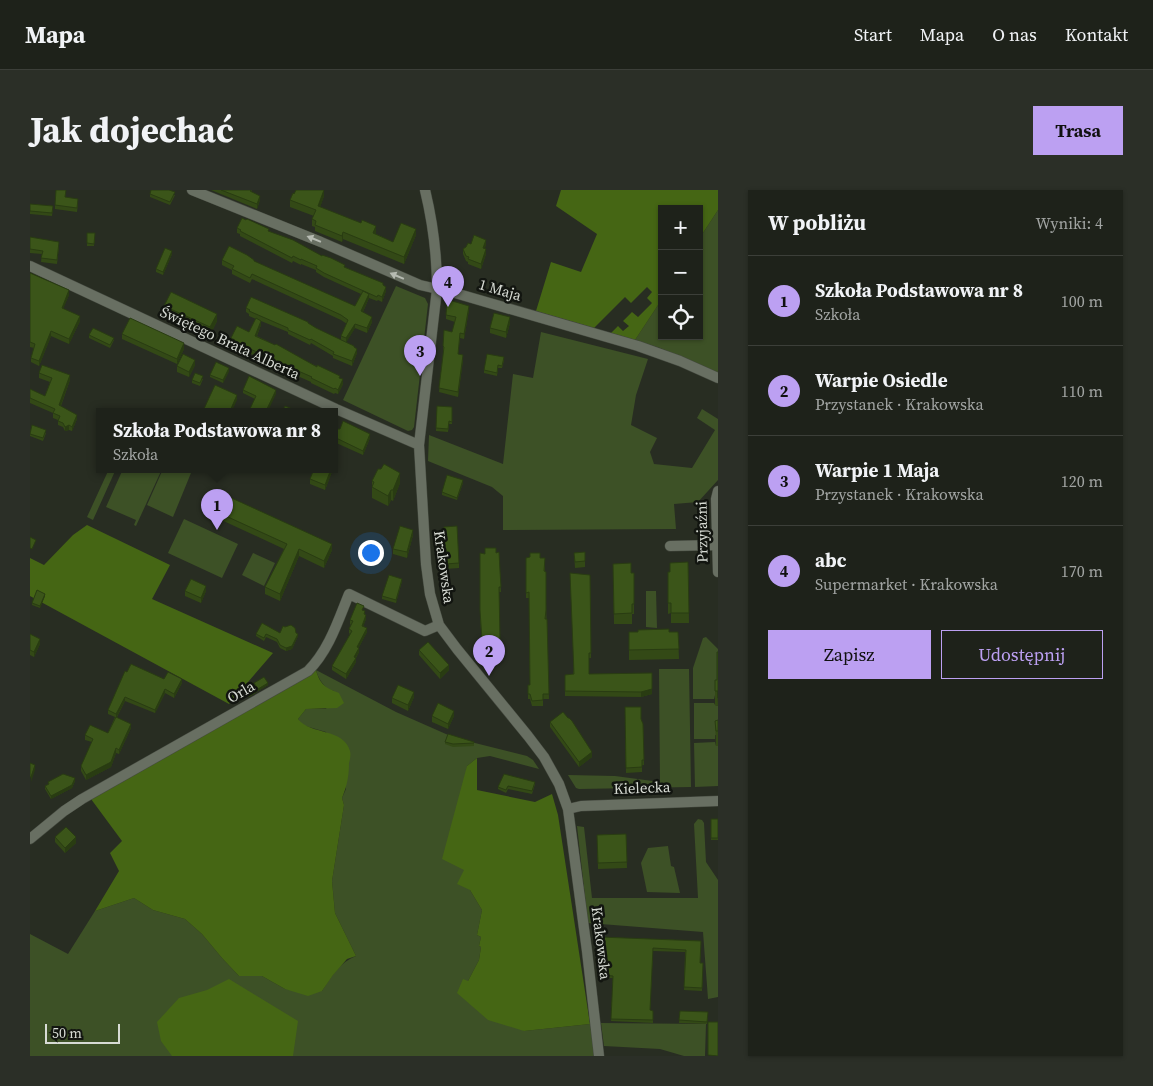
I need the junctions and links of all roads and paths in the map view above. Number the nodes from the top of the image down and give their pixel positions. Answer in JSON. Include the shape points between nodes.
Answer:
{"nodes":[{"id":1,"x":192,"y":190,"type":"edge"},
{"id":2,"x":425,"y":190,"type":"edge"},
{"id":3,"x":30,"y":266,"type":"edge"},
{"id":4,"x":437,"y":289,"type":"junction"},
{"id":5,"x":718,"y":378,"type":"edge"},
{"id":6,"x":334,"y":408,"type":"edge"},
{"id":7,"x":338,"y":410,"type":"edge"},
{"id":8,"x":419,"y":445,"type":"junction"},
{"id":9,"x":718,"y":491,"type":"edge"},
{"id":10,"x":717,"y":523,"type":"edge"},
{"id":11,"x":717,"y":545,"type":"edge"},
{"id":12,"x":670,"y":546,"type":"dead end"},
{"id":13,"x":718,"y":572,"type":"edge"},
{"id":14,"x":439,"y":625,"type":"junction"},
{"id":15,"x":718,"y":801,"type":"edge"},
{"id":16,"x":568,"y":810,"type":"junction"},
{"id":17,"x":30,"y":839,"type":"edge"},
{"id":18,"x":599,"y":1056,"type":"edge"}],
"edges":[{"from":4,"to":1,"type":"street","name":"1 Maja","one_way":true,"via":[[420,285]]},
{"from":2,"to":4,"type":"street","name":"Krakowska","via":[[434,233]]},
{"from":3,"to":6,"type":"street","name":"Świętego Brata Alberta"},
{"from":4,"to":5,"type":"street","name":"1 Maja","via":[[638,346]]},
{"from":4,"to":8,"type":"street","name":"Krakowska"},
{"from":7,"to":8,"type":"street","name":"Świętego Brata Alberta"},
{"from":8,"to":14,"type":"street","name":"Krakowska","via":[[426,564]]},
{"from":9,"to":10,"type":"street","name":"Przyjaźni"},
{"from":10,"to":11,"type":"street","name":"Przyjaźni"},
{"from":11,"to":12,"type":"street"},
{"from":11,"to":13,"type":"street","name":"Przyjaźni"},
{"from":14,"to":16,"type":"street","name":"Krakowska","via":[[544,757],[559,784]]},
{"from":14,"to":17,"type":"street","name":"Orla","via":[[425,631],[349,594],[320,659],[308,671],[82,799]]},
{"from":15,"to":16,"type":"street","name":"Kielecka","via":[[581,806]]},
{"from":16,"to":18,"type":"street","name":"Krakowska"}]}
